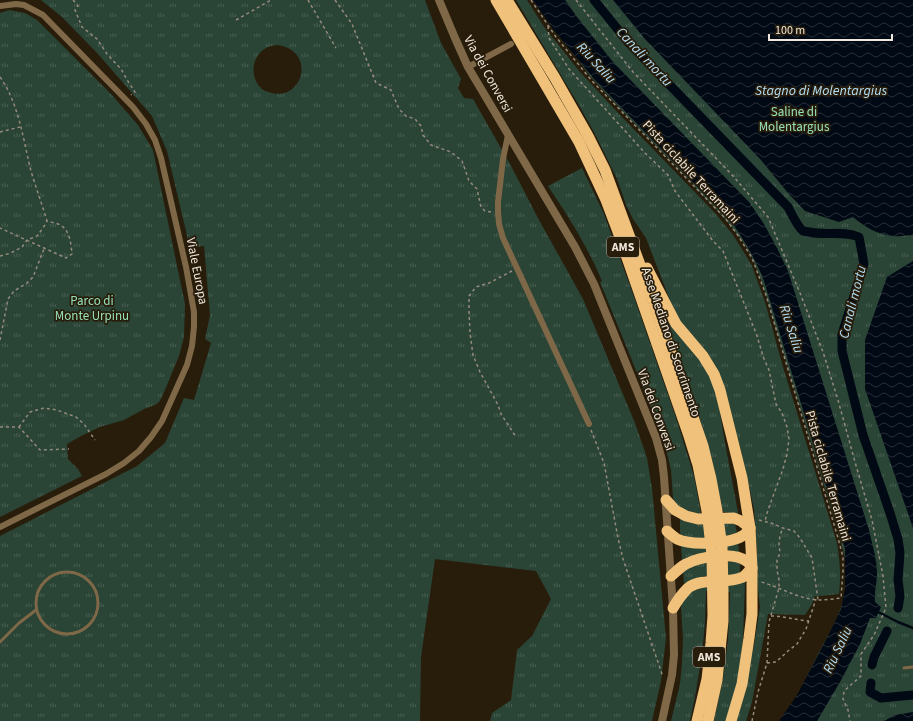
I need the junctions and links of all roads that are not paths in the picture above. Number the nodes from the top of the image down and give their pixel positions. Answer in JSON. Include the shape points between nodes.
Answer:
{"nodes":[{"id":1,"x":439,"y":0,"type":"edge"},
{"id":2,"x":496,"y":0,"type":"edge"},
{"id":3,"x":507,"y":0,"type":"edge"},
{"id":4,"x":0,"y":6,"type":"edge"},
{"id":5,"x":511,"y":44,"type":"dead end"},
{"id":6,"x":468,"y":67,"type":"junction"},
{"id":7,"x":508,"y":135,"type":"junction"},
{"id":8,"x":640,"y":264,"type":"junction"},
{"id":9,"x":589,"y":424,"type":"road end"},
{"id":10,"x":666,"y":500,"type":"junction"},
{"id":11,"x":712,"y":511,"type":"junction"},
{"id":12,"x":750,"y":524,"type":"junction"},
{"id":13,"x":0,"y":526,"type":"edge"},
{"id":14,"x":667,"y":531,"type":"junction"},
{"id":15,"x":752,"y":568,"type":"junction"},
{"id":16,"x":671,"y":576,"type":"junction"},
{"id":17,"x":718,"y":591,"type":"junction"},
{"id":18,"x":673,"y":608,"type":"junction"},
{"id":19,"x":36,"y":610,"type":"junction"},
{"id":20,"x":0,"y":642,"type":"edge"},
{"id":21,"x":913,"y":667,"type":"edge"},
{"id":22,"x":904,"y":668,"type":"dead end"},
{"id":23,"x":662,"y":721,"type":"edge"},
{"id":24,"x":697,"y":721,"type":"edge"},
{"id":25,"x":708,"y":721,"type":"edge"},
{"id":26,"x":731,"y":721,"type":"edge"}],
"edges":[{"from":1,"to":6,"type":"street","name":"Via dei Conversi"},
{"from":2,"to":11,"type":"highway","name":"Asse Mediano di Scorrimento","number":"AMS","via":[[579,142],[606,200],[689,436]]},
{"from":3,"to":8,"type":"highway","name":"Asse Mediano di Scorrimento","number":"AMS","via":[[588,136],[605,170]]},
{"from":4,"to":13,"type":"street","name":"Viale Europa","via":[[24,5],[43,15],[133,106],[146,124],[161,158],[194,312],[192,346],[187,365],[162,421],[140,451],[106,474]]},
{"from":5,"to":6,"type":"street"},
{"from":6,"to":7,"type":"street","name":"Via dei Conversi"},
{"from":7,"to":9,"type":"street","via":[[503,159],[499,224],[503,238]]},
{"from":7,"to":10,"type":"street","name":"Via dei Conversi","via":[[575,247],[594,284],[656,438],[662,460]]},
{"from":8,"to":11,"type":"highway","name":"Asse Mediano di Scorrimento","number":"AMS","via":[[703,446],[712,479]]},
{"from":8,"to":12,"type":"highway","via":[[648,268],[676,324],[703,356],[714,374],[742,478]]},
{"from":10,"to":12,"type":"highway","via":[[675,510],[686,516],[698,519],[734,518]]},
{"from":10,"to":14,"type":"street","name":"Via dei Conversi"},
{"from":11,"to":17,"type":"highway","name":"Asse Mediano di Scorrimento","number":"AMS","via":[[712,555]]},
{"from":12,"to":14,"type":"highway","via":[[745,535],[731,541],[703,544],[678,539]]},
{"from":12,"to":15,"type":"highway"},
{"from":14,"to":16,"type":"street","name":"Via dei Conversi"},
{"from":15,"to":16,"type":"highway","via":[[747,561],[736,556],[725,556],[686,564]]},
{"from":15,"to":18,"type":"highway","via":[[744,576],[732,580],[698,583],[689,587]]},
{"from":15,"to":26,"type":"highway","via":[[749,638],[742,684]]},
{"from":16,"to":18,"type":"street","name":"Via dei Conversi"},
{"from":17,"to":24,"type":"highway","name":"Asse Mediano di Scorrimento","number":"AMS","via":[[707,679]]},
{"from":17,"to":25,"type":"highway","name":"Asse Mediano di Scorrimento","number":"AMS","via":[[723,621],[717,680]]},
{"from":18,"to":23,"type":"street","name":"Via dei Conversi","via":[[674,655]]},
{"from":19,"to":19,"type":"lane","via":[[46,627],[55,632],[74,634],[83,630],[96,615],[97,595],[85,578],[64,572],[45,581],[39,589]]},
{"from":19,"to":20,"type":"lane"},
{"from":21,"to":22,"type":"lane"}]}
